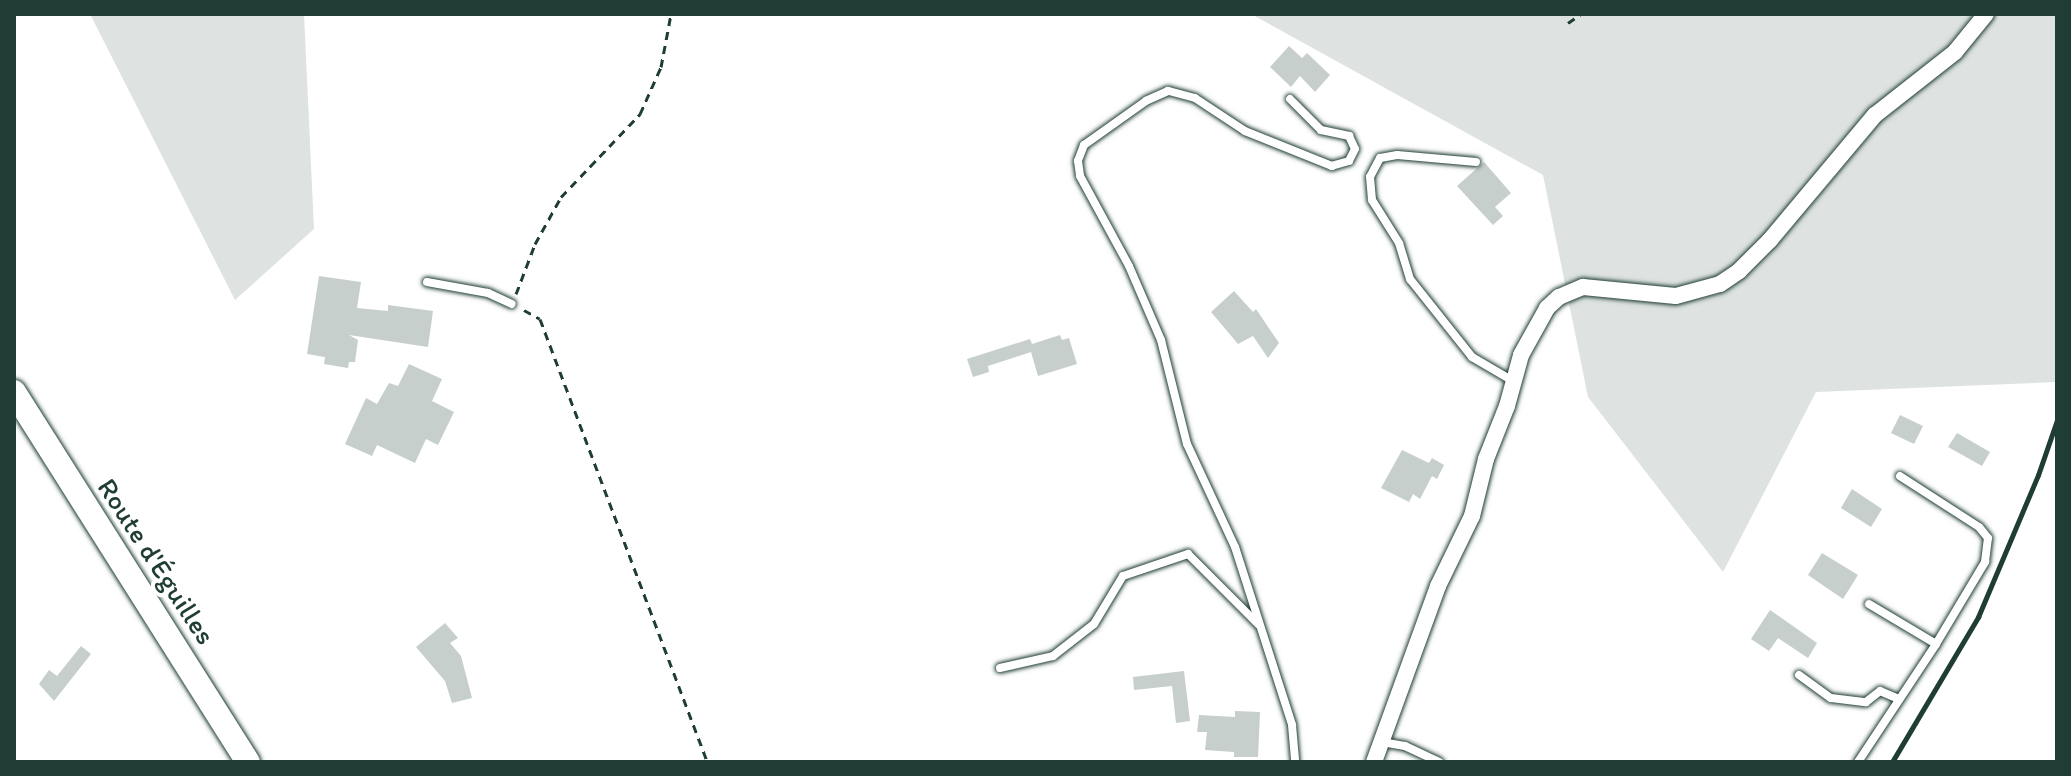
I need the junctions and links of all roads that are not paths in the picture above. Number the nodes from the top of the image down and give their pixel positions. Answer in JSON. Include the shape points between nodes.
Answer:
{"nodes":[{"id":1,"x":1986,"y":14,"type":"edge"},
{"id":2,"x":1290,"y":99,"type":"dead end"},
{"id":3,"x":1476,"y":162,"type":"dead end"},
{"id":4,"x":427,"y":282,"type":"dead end"},
{"id":5,"x":512,"y":304,"type":"road end"},
{"id":6,"x":1514,"y":381,"type":"junction"},
{"id":7,"x":14,"y":392,"type":"edge"},
{"id":8,"x":1900,"y":476,"type":"dead end"},
{"id":9,"x":1869,"y":604,"type":"dead end"},
{"id":10,"x":1259,"y":625,"type":"junction"},
{"id":11,"x":1936,"y":644,"type":"junction"},
{"id":12,"x":1000,"y":668,"type":"dead end"},
{"id":13,"x":1799,"y":675,"type":"dead end"},
{"id":14,"x":1899,"y":699,"type":"junction"},
{"id":15,"x":1381,"y":741,"type":"junction"},
{"id":16,"x":248,"y":762,"type":"edge"},
{"id":17,"x":1295,"y":762,"type":"edge"},
{"id":18,"x":1374,"y":762,"type":"edge"},
{"id":19,"x":1440,"y":762,"type":"edge"},
{"id":20,"x":1858,"y":762,"type":"edge"}],
"edges":[{"from":1,"to":6,"type":"street","via":[[1955,52],[1875,115],[1739,271],[1720,284],[1676,296],[1597,286],[1559,297],[1537,322]]},
{"from":2,"to":10,"type":"lane","via":[[1321,130],[1349,136],[1355,149],[1349,161],[1332,166],[1245,131],[1195,98],[1168,91],[1084,145],[1078,161],[1080,176],[1129,266],[1161,340],[1187,444],[1235,547]]},
{"from":3,"to":6,"type":"lane","via":[[1380,158],[1370,177],[1372,200],[1399,243],[1410,279],[1472,357]]},
{"from":4,"to":5,"type":"lane","via":[[488,293]]},
{"from":6,"to":15,"type":"street","via":[[1472,516],[1438,586]]},
{"from":7,"to":16,"type":"street","name":"Route d'Éguilles"},
{"from":8,"to":11,"type":"lane","via":[[1988,538],[1985,562]]},
{"from":9,"to":11,"type":"lane"},
{"from":10,"to":12,"type":"lane","via":[[1188,554],[1123,576],[1094,624],[1053,656]]},
{"from":10,"to":17,"type":"lane","via":[[1292,725]]},
{"from":11,"to":14,"type":"lane"},
{"from":13,"to":14,"type":"lane","via":[[1831,698],[1866,702],[1880,691]]},
{"from":14,"to":20,"type":"lane"},
{"from":15,"to":18,"type":"street"},
{"from":15,"to":19,"type":"lane"}]}
